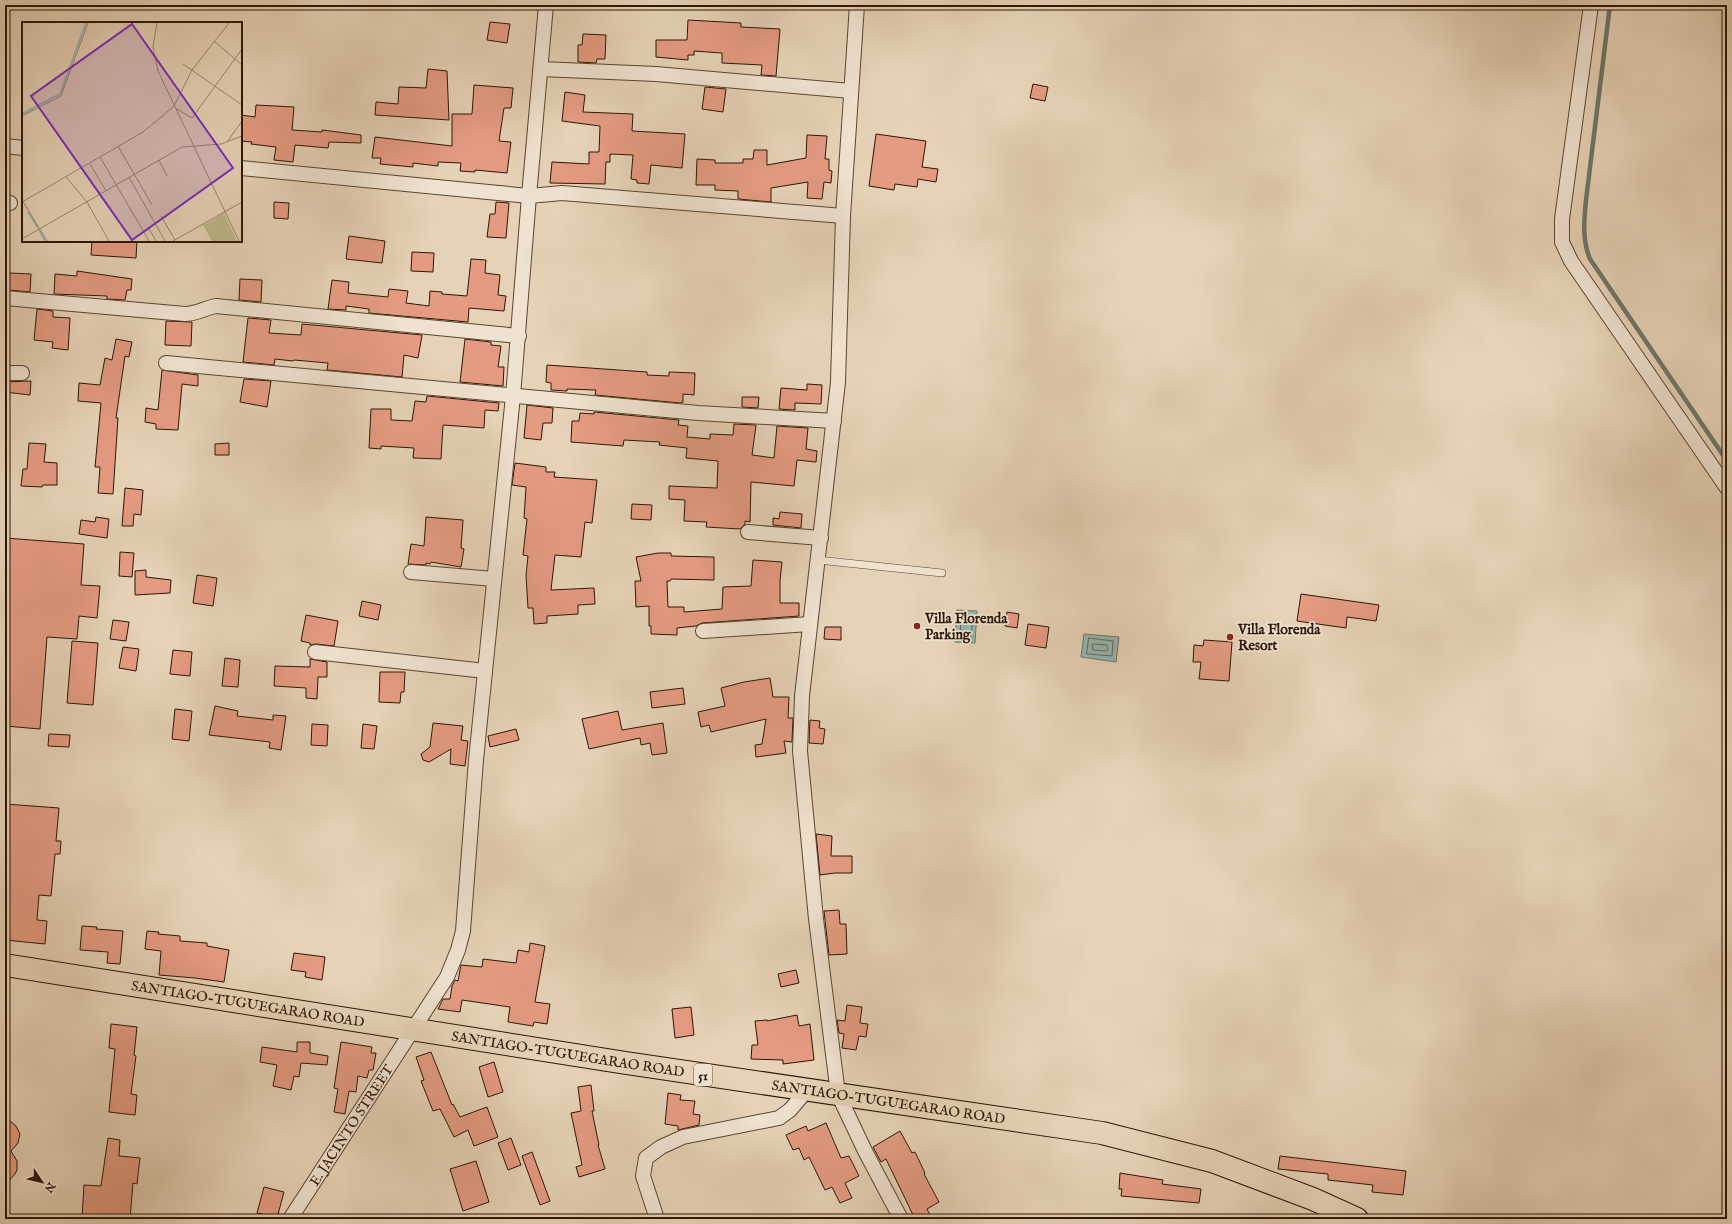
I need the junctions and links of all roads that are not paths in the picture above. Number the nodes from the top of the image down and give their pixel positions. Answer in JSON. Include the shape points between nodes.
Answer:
{"nodes":[{"id":1,"x":546,"y":5,"type":"edge"},
{"id":2,"x":857,"y":5,"type":"edge"},
{"id":3,"x":1592,"y":5,"type":"edge"},
{"id":4,"x":541,"y":69,"type":"junction"},
{"id":5,"x":851,"y":91,"type":"junction"},
{"id":6,"x":5,"y":146,"type":"edge"},
{"id":7,"x":22,"y":148,"type":"edge"},
{"id":8,"x":242,"y":168,"type":"edge"},
{"id":9,"x":529,"y":196,"type":"junction"},
{"id":10,"x":844,"y":216,"type":"junction"},
{"id":11,"x":5,"y":298,"type":"edge"},
{"id":12,"x":519,"y":336,"type":"junction"},
{"id":13,"x":166,"y":363,"type":"dead end"},
{"id":14,"x":5,"y":372,"type":"edge"},
{"id":15,"x":22,"y":373,"type":"dead end"},
{"id":16,"x":513,"y":396,"type":"junction"},
{"id":17,"x":834,"y":421,"type":"junction"},
{"id":18,"x":1727,"y":488,"type":"edge"},
{"id":19,"x":748,"y":532,"type":"dead end"},
{"id":20,"x":821,"y":538,"type":"junction"},
{"id":21,"x":818,"y":560,"type":"junction"},
{"id":22,"x":410,"y":572,"type":"dead end"},
{"id":23,"x":942,"y":573,"type":"dead end"},
{"id":24,"x":494,"y":579,"type":"junction"},
{"id":25,"x":810,"y":624,"type":"junction"},
{"id":26,"x":703,"y":632,"type":"dead end"},
{"id":27,"x":315,"y":652,"type":"dead end"},
{"id":28,"x":485,"y":671,"type":"junction"},
{"id":29,"x":5,"y":965,"type":"edge"},
{"id":30,"x":412,"y":1030,"type":"junction"},
{"id":31,"x":807,"y":1090,"type":"junction"},
{"id":32,"x":838,"y":1094,"type":"junction"},
{"id":33,"x":290,"y":1219,"type":"edge"},
{"id":34,"x":657,"y":1219,"type":"edge"},
{"id":35,"x":901,"y":1219,"type":"edge"},
{"id":36,"x":1357,"y":1219,"type":"edge"}],
"edges":[{"from":1,"to":4,"type":"street","name":"E. JACINTO STREET"},
{"from":2,"to":5,"type":"street"},
{"from":3,"to":18,"type":"street","via":[[1562,219],[1562,242],[1571,261]]},
{"from":4,"to":5,"type":"street","via":[[656,74]]},
{"from":4,"to":9,"type":"street","name":"E. JACINTO STREET"},
{"from":5,"to":10,"type":"street"},
{"from":6,"to":7,"type":"street"},
{"from":8,"to":9,"type":"street"},
{"from":9,"to":10,"type":"street","via":[[562,193]]},
{"from":9,"to":12,"type":"street","name":"E. JACINTO STREET"},
{"from":10,"to":17,"type":"street","via":[[838,382]]},
{"from":11,"to":12,"type":"street","via":[[184,314],[216,306]]},
{"from":12,"to":16,"type":"street","name":"E. JACINTO STREET"},
{"from":13,"to":16,"type":"street"},
{"from":14,"to":15,"type":"street"},
{"from":16,"to":17,"type":"street","via":[[698,413]]},
{"from":16,"to":24,"type":"street","name":"E. JACINTO STREET"},
{"from":17,"to":20,"type":"street"},
{"from":19,"to":20,"type":"street"},
{"from":20,"to":21,"type":"street"},
{"from":21,"to":23,"type":"lane"},
{"from":21,"to":25,"type":"street"},
{"from":22,"to":24,"type":"street"},
{"from":24,"to":28,"type":"street","name":"E. JACINTO STREET"},
{"from":25,"to":26,"type":"street"},
{"from":25,"to":32,"type":"street","via":[[802,696],[800,751],[816,919]]},
{"from":27,"to":28,"type":"street"},
{"from":28,"to":30,"type":"street","name":"E. JACINTO STREET","via":[[463,931],[447,977]]},
{"from":29,"to":30,"type":"highway","name":"SANTIAGO-TUGUEGARAO ROAD","number":"51"},
{"from":30,"to":31,"type":"highway","name":"SANTIAGO-TUGUEGARAO ROAD","number":"51"},
{"from":30,"to":33,"type":"street","name":"E. JACINTO STREET"},
{"from":31,"to":32,"type":"highway","name":"SANTIAGO-TUGUEGARAO ROAD","number":"51"},
{"from":31,"to":34,"type":"street","via":[[790,1110],[779,1118],[683,1137],[661,1147],[646,1158],[643,1176]]},
{"from":32,"to":35,"type":"street"},
{"from":32,"to":36,"type":"highway","name":"SANTIAGO-TUGUEGARAO ROAD","number":"51","via":[[1102,1133],[1212,1161],[1306,1196]]}]}
